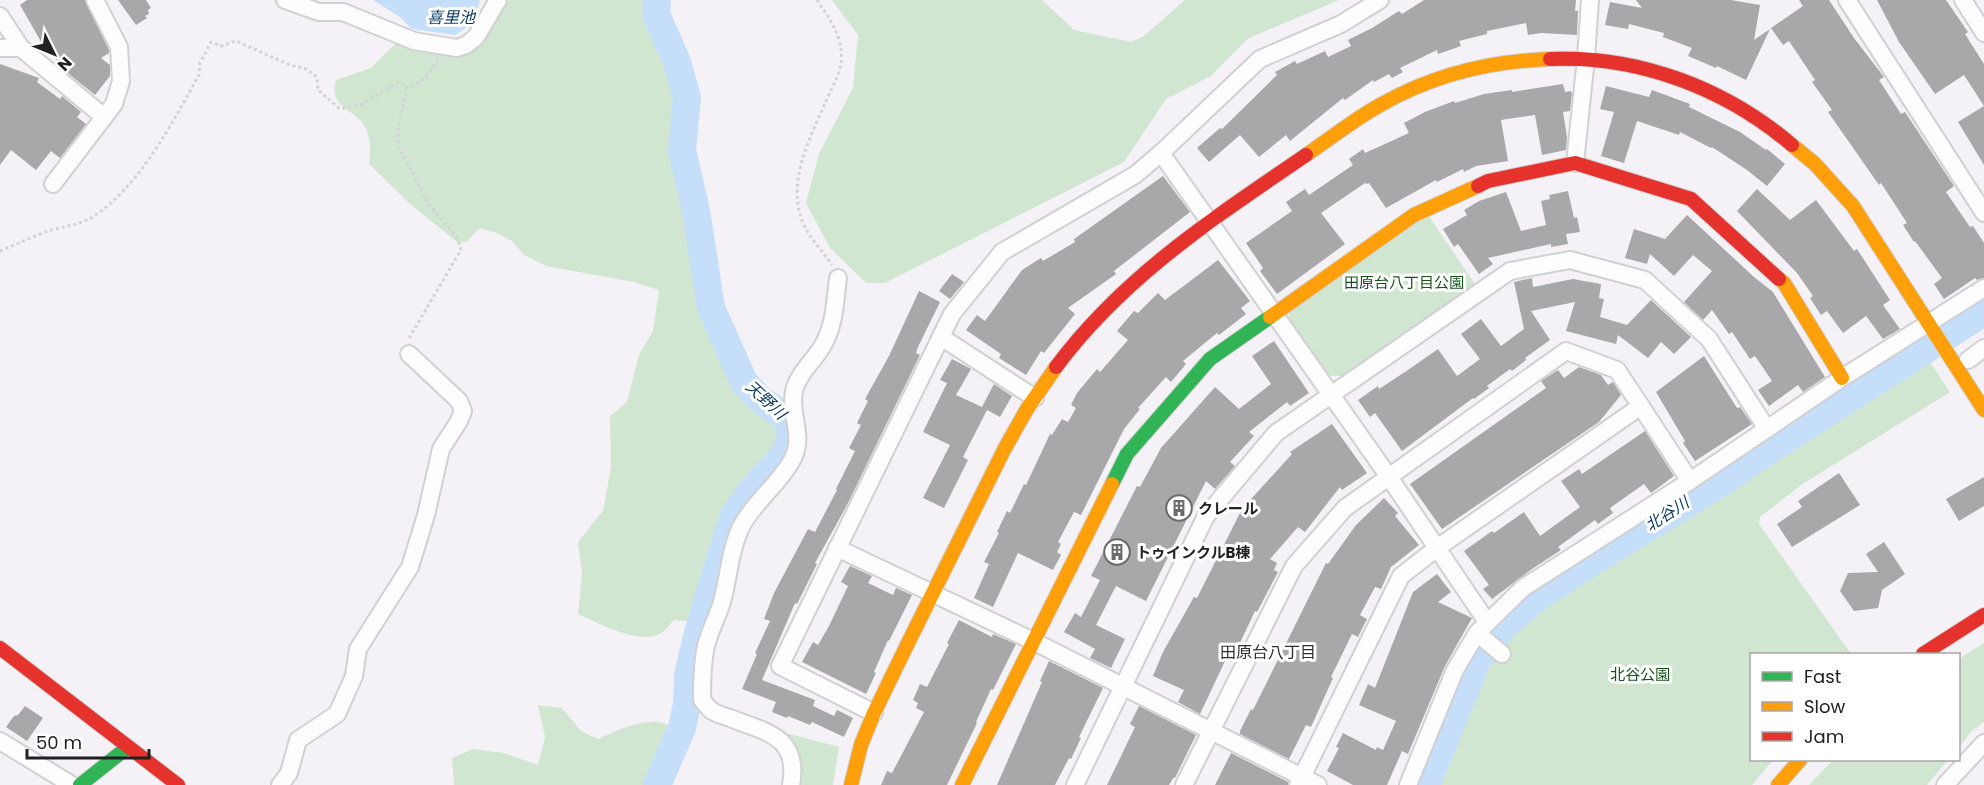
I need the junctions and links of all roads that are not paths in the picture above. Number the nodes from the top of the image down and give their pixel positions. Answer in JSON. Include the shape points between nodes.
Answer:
{"nodes":[{"id":1,"x":95,"y":0,"type":"edge"},
{"id":2,"x":285,"y":0,"type":"edge"},
{"id":3,"x":498,"y":0,"type":"edge"},
{"id":4,"x":1380,"y":0,"type":"edge"},
{"id":5,"x":1590,"y":0,"type":"edge"},
{"id":6,"x":1847,"y":0,"type":"edge"},
{"id":7,"x":1963,"y":0,"type":"edge"},
{"id":8,"x":0,"y":16,"type":"edge"},
{"id":9,"x":1984,"y":33,"type":"edge"},
{"id":10,"x":0,"y":48,"type":"edge"},
{"id":11,"x":21,"y":48,"type":"junction"},
{"id":12,"x":1586,"y":58,"type":"junction"},
{"id":13,"x":104,"y":117,"type":"junction"},
{"id":14,"x":1161,"y":153,"type":"junction"},
{"id":15,"x":1575,"y":163,"type":"junction"},
{"id":16,"x":53,"y":184,"type":"dead end"},
{"id":17,"x":1984,"y":213,"type":"edge"},
{"id":18,"x":1209,"y":224,"type":"junction"},
{"id":19,"x":838,"y":278,"type":"road end"},
{"id":20,"x":1984,"y":288,"type":"edge"},
{"id":21,"x":1272,"y":314,"type":"junction"},
{"id":22,"x":1930,"y":327,"type":"junction"},
{"id":23,"x":941,"y":337,"type":"junction"},
{"id":24,"x":1984,"y":348,"type":"edge"},
{"id":25,"x":409,"y":354,"type":"road end"},
{"id":26,"x":1968,"y":360,"type":"dead end"},
{"id":27,"x":1842,"y":378,"type":"junction"},
{"id":28,"x":1330,"y":396,"type":"junction"},
{"id":29,"x":1035,"y":398,"type":"junction"},
{"id":30,"x":1641,"y":406,"type":"junction"},
{"id":31,"x":1984,"y":410,"type":"edge"},
{"id":32,"x":1767,"y":429,"type":"junction"},
{"id":33,"x":1389,"y":477,"type":"junction"},
{"id":34,"x":1690,"y":481,"type":"junction"},
{"id":35,"x":837,"y":548,"type":"junction"},
{"id":36,"x":1437,"y":548,"type":"junction"},
{"id":37,"x":932,"y":594,"type":"junction"},
{"id":38,"x":1984,"y":615,"type":"edge"},
{"id":39,"x":1482,"y":630,"type":"junction"},
{"id":40,"x":1033,"y":641,"type":"junction"},
{"id":41,"x":0,"y":648,"type":"edge"},
{"id":42,"x":1925,"y":653,"type":"edge"},
{"id":43,"x":1502,"y":654,"type":"dead end"},
{"id":44,"x":1123,"y":687,"type":"junction"},
{"id":45,"x":873,"y":713,"type":"junction"},
{"id":46,"x":1211,"y":731,"type":"junction"},
{"id":47,"x":0,"y":741,"type":"edge"},
{"id":48,"x":1984,"y":743,"type":"edge"},
{"id":49,"x":128,"y":747,"type":"junction"},
{"id":50,"x":1798,"y":761,"type":"edge"},
{"id":51,"x":1300,"y":781,"type":"edge"},
{"id":52,"x":72,"y":785,"type":"edge"},
{"id":53,"x":80,"y":785,"type":"edge"},
{"id":54,"x":178,"y":785,"type":"edge"},
{"id":55,"x":280,"y":785,"type":"edge"},
{"id":56,"x":791,"y":785,"type":"edge"},
{"id":57,"x":851,"y":785,"type":"edge"},
{"id":58,"x":962,"y":785,"type":"edge"},
{"id":59,"x":1075,"y":785,"type":"edge"},
{"id":60,"x":1184,"y":785,"type":"edge"},
{"id":61,"x":1317,"y":785,"type":"edge"},
{"id":62,"x":1408,"y":785,"type":"edge"},
{"id":63,"x":1778,"y":785,"type":"edge"},
{"id":64,"x":1945,"y":785,"type":"edge"}],
"edges":[{"from":1,"to":13,"type":"street","via":[[119,47],[121,81],[114,104]]},
{"from":2,"to":3,"type":"street","via":[[319,12],[343,12],[414,41],[457,48],[476,37]]},
{"from":4,"to":14,"type":"street","via":[[1341,24],[1260,59]]},
{"from":5,"to":12,"type":"street"},
{"from":6,"to":17,"type":"street"},
{"from":7,"to":9,"type":"street"},
{"from":8,"to":11,"type":"street"},
{"from":10,"to":11,"type":"street"},
{"from":11,"to":13,"type":"street"},
{"from":12,"to":15,"type":"street"},
{"from":12,"to":18,"type":"street","via":[[1500,61],[1440,78],[1390,99]]},
{"from":12,"to":22,"type":"street","via":[[1675,76],[1717,94],[1774,128],[1834,183],[1853,206]]},
{"from":13,"to":16,"type":"street"},
{"from":14,"to":18,"type":"street"},
{"from":14,"to":23,"type":"street","via":[[1135,175],[1002,252],[952,314]]},
{"from":15,"to":21,"type":"street","via":[[1488,181],[1414,215]]},
{"from":15,"to":27,"type":"street","via":[[1691,199],[1784,283]]},
{"from":18,"to":21,"type":"street"},
{"from":18,"to":29,"type":"street","via":[[1172,249],[1119,295],[1051,372]]},
{"from":19,"to":56,"type":"street","via":[[831,329],[794,388],[797,445],[791,462],[741,527],[706,645],[702,677],[702,700],[712,711],[777,736],[790,757]]},
{"from":20,"to":22,"type":"street"},
{"from":21,"to":28,"type":"street"},
{"from":21,"to":40,"type":"street","via":[[1210,359],[1127,454]]},
{"from":22,"to":27,"type":"street"},
{"from":22,"to":31,"type":"street"},
{"from":23,"to":29,"type":"street"},
{"from":23,"to":35,"type":"street"},
{"from":24,"to":26,"type":"street"},
{"from":25,"to":55,"type":"street","via":[[459,401],[463,411],[441,449],[410,567],[358,649],[354,675],[337,714],[298,740],[289,773]]},
{"from":27,"to":32,"type":"street"},
{"from":28,"to":32,"type":"street","via":[[1510,271],[1570,260],[1645,280],[1709,339]]},
{"from":28,"to":33,"type":"street"},
{"from":28,"to":44,"type":"street","via":[[1276,433],[1206,516]]},
{"from":29,"to":37,"type":"street"},
{"from":30,"to":33,"type":"street","via":[[1617,370],[1566,351]]},
{"from":30,"to":34,"type":"street"},
{"from":30,"to":36,"type":"street"},
{"from":32,"to":34,"type":"street"},
{"from":33,"to":36,"type":"street"},
{"from":33,"to":46,"type":"street","via":[[1345,508],[1294,566]]},
{"from":34,"to":39,"type":"street","via":[[1523,588]]},
{"from":35,"to":37,"type":"street"},
{"from":35,"to":45,"type":"street","via":[[780,666]]},
{"from":36,"to":39,"type":"street"},
{"from":36,"to":51,"type":"street","via":[[1401,576]]},
{"from":37,"to":40,"type":"street"},
{"from":37,"to":45,"type":"street"},
{"from":38,"to":42,"type":"street"},
{"from":39,"to":43,"type":"street"},
{"from":39,"to":62,"type":"street","via":[[1455,670]]},
{"from":40,"to":44,"type":"street"},
{"from":40,"to":58,"type":"street"},
{"from":41,"to":49,"type":"street"},
{"from":44,"to":46,"type":"street"},
{"from":44,"to":59,"type":"street"},
{"from":45,"to":57,"type":"street"},
{"from":46,"to":51,"type":"street"},
{"from":46,"to":60,"type":"street"},
{"from":47,"to":52,"type":"street"},
{"from":48,"to":64,"type":"street"},
{"from":49,"to":53,"type":"street"},
{"from":49,"to":54,"type":"street"},
{"from":50,"to":63,"type":"street"},
{"from":51,"to":61,"type":"street"}]}
